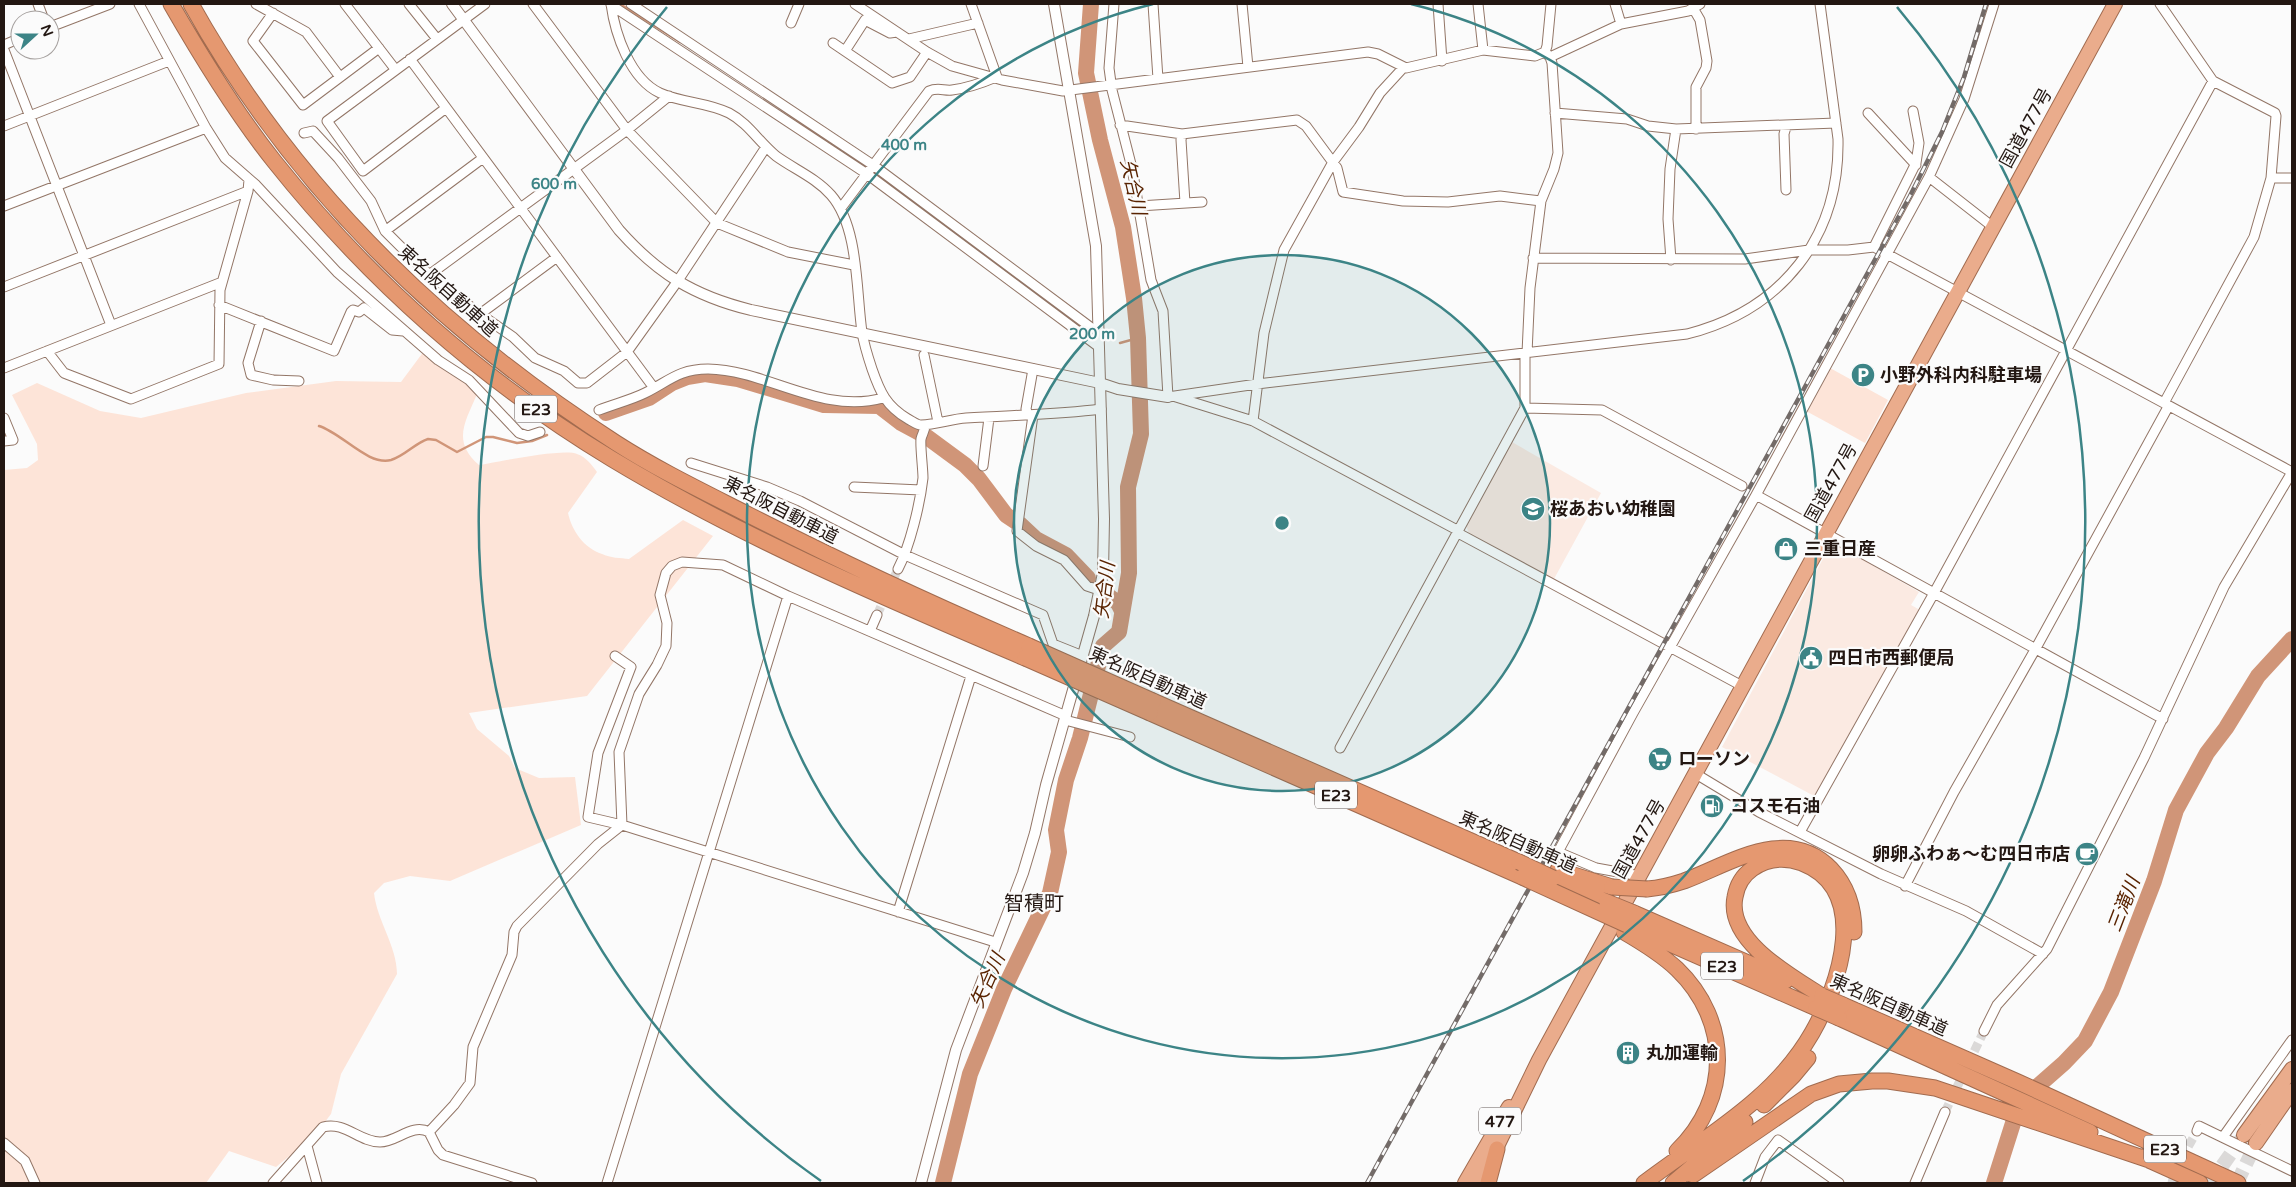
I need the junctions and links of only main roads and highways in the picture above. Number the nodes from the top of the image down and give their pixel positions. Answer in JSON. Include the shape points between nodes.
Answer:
{"nodes":[{"id":1,"x":171,"y":4,"type":"edge"},
{"id":2,"x":191,"y":4,"type":"edge"},
{"id":3,"x":2115,"y":4,"type":"edge"},
{"id":4,"x":1027,"y":652,"type":"junction"},
{"id":5,"x":1151,"y":707,"type":"junction"},
{"id":6,"x":1553,"y":879,"type":"junction"},
{"id":7,"x":1644,"y":882,"type":"junction"},
{"id":8,"x":1628,"y":923,"type":"junction"},
{"id":9,"x":1819,"y":1002,"type":"junction"},
{"id":10,"x":1539,"y":1060,"type":"junction"},
{"id":11,"x":2292,"y":1069,"type":"edge"},
{"id":12,"x":2016,"y":1089,"type":"junction"},
{"id":13,"x":2292,"y":1091,"type":"edge"},
{"id":14,"x":2082,"y":1133,"type":"junction"},
{"id":15,"x":1496,"y":1150,"type":"junction"},
{"id":16,"x":1645,"y":1182,"type":"edge"},
{"id":17,"x":1464,"y":1183,"type":"edge"},
{"id":18,"x":1479,"y":1183,"type":"edge"},
{"id":19,"x":1488,"y":1183,"type":"edge"},
{"id":20,"x":1673,"y":1183,"type":"edge"},
{"id":21,"x":1680,"y":1183,"type":"edge"},
{"id":22,"x":2200,"y":1183,"type":"edge"},
{"id":23,"x":2238,"y":1183,"type":"edge"}],
"edges":[{"from":1,"to":4,"type":"highway","name":"東名阪自動車道","number":"E23","via":[[249,127],[317,212],[424,321],[500,383],[612,459],[720,520],[906,607]]},
{"from":2,"to":4,"type":"highway","name":"東名阪自動車道","number":"E23","via":[[263,119],[347,222],[440,312],[525,381],[618,444],[706,493]]},
{"from":3,"to":7,"type":"highway","name":"国道477号","number":"477","via":[[1825,533],[1696,774]]},
{"from":4,"to":5,"type":"highway","name":"東名阪自動車道","number":"E23","bridge":true},
{"from":5,"to":6,"type":"highway","name":"東名阪自動車道","number":"E23","via":[[1521,860]]},
{"from":5,"to":6,"type":"highway","name":"東名阪自動車道","number":"E23","bridge":true,"via":[[1522,878]]},
{"from":6,"to":7,"type":"highway","bridge":true,"via":[[1612,887]]},
{"from":6,"to":8,"type":"highway","name":"東名阪自動車道","bridge":true},
{"from":6,"to":8,"type":"highway","name":"東名阪自動車道","bridge":true,"via":[[1607,902]]},
{"from":7,"to":10,"type":"highway","name":"国道477号","number":"477"},
{"from":7,"to":20,"type":"highway","via":[[1683,881],[1752,853],[1792,849],[1816,858],[1836,874],[1849,897],[1854,924],[1845,983],[1833,1013],[1806,1060],[1776,1095]]},
{"from":8,"to":9,"type":"highway","name":"東名阪自動車道","number":"E23"},
{"from":8,"to":16,"type":"highway","via":[[1689,982],[1708,1013],[1718,1049],[1714,1091],[1704,1118],[1688,1141]]},
{"from":9,"to":12,"type":"highway","name":"東名阪自動車道","bridge":true},
{"from":9,"to":16,"type":"highway","via":[[1742,933],[1734,912],[1736,890],[1741,880],[1756,866],[1776,859],[1799,862],[1819,872],[1834,890],[1844,927],[1841,958],[1833,987],[1811,1034],[1770,1087],[1734,1118]]},
{"from":10,"to":15,"type":"highway","name":"国道477号","number":"477"},
{"from":10,"to":17,"type":"highway","name":"国道477号","number":"477"},
{"from":11,"to":13,"type":"highway","via":[[2250,1139]]},
{"from":12,"to":14,"type":"highway","name":"東名阪自動車道"},
{"from":12,"to":23,"type":"highway","name":"東名阪自動車道","number":"E23","via":[[2092,1115]]},
{"from":14,"to":21,"type":"highway","via":[[1912,1084],[1872,1081],[1839,1084],[1799,1100]]},
{"from":14,"to":22,"type":"highway","name":"東名阪自動車道","number":"E23"},
{"from":15,"to":18,"type":"highway","name":"国道477号","number":"477"},
{"from":15,"to":19,"type":"highway"}]}
